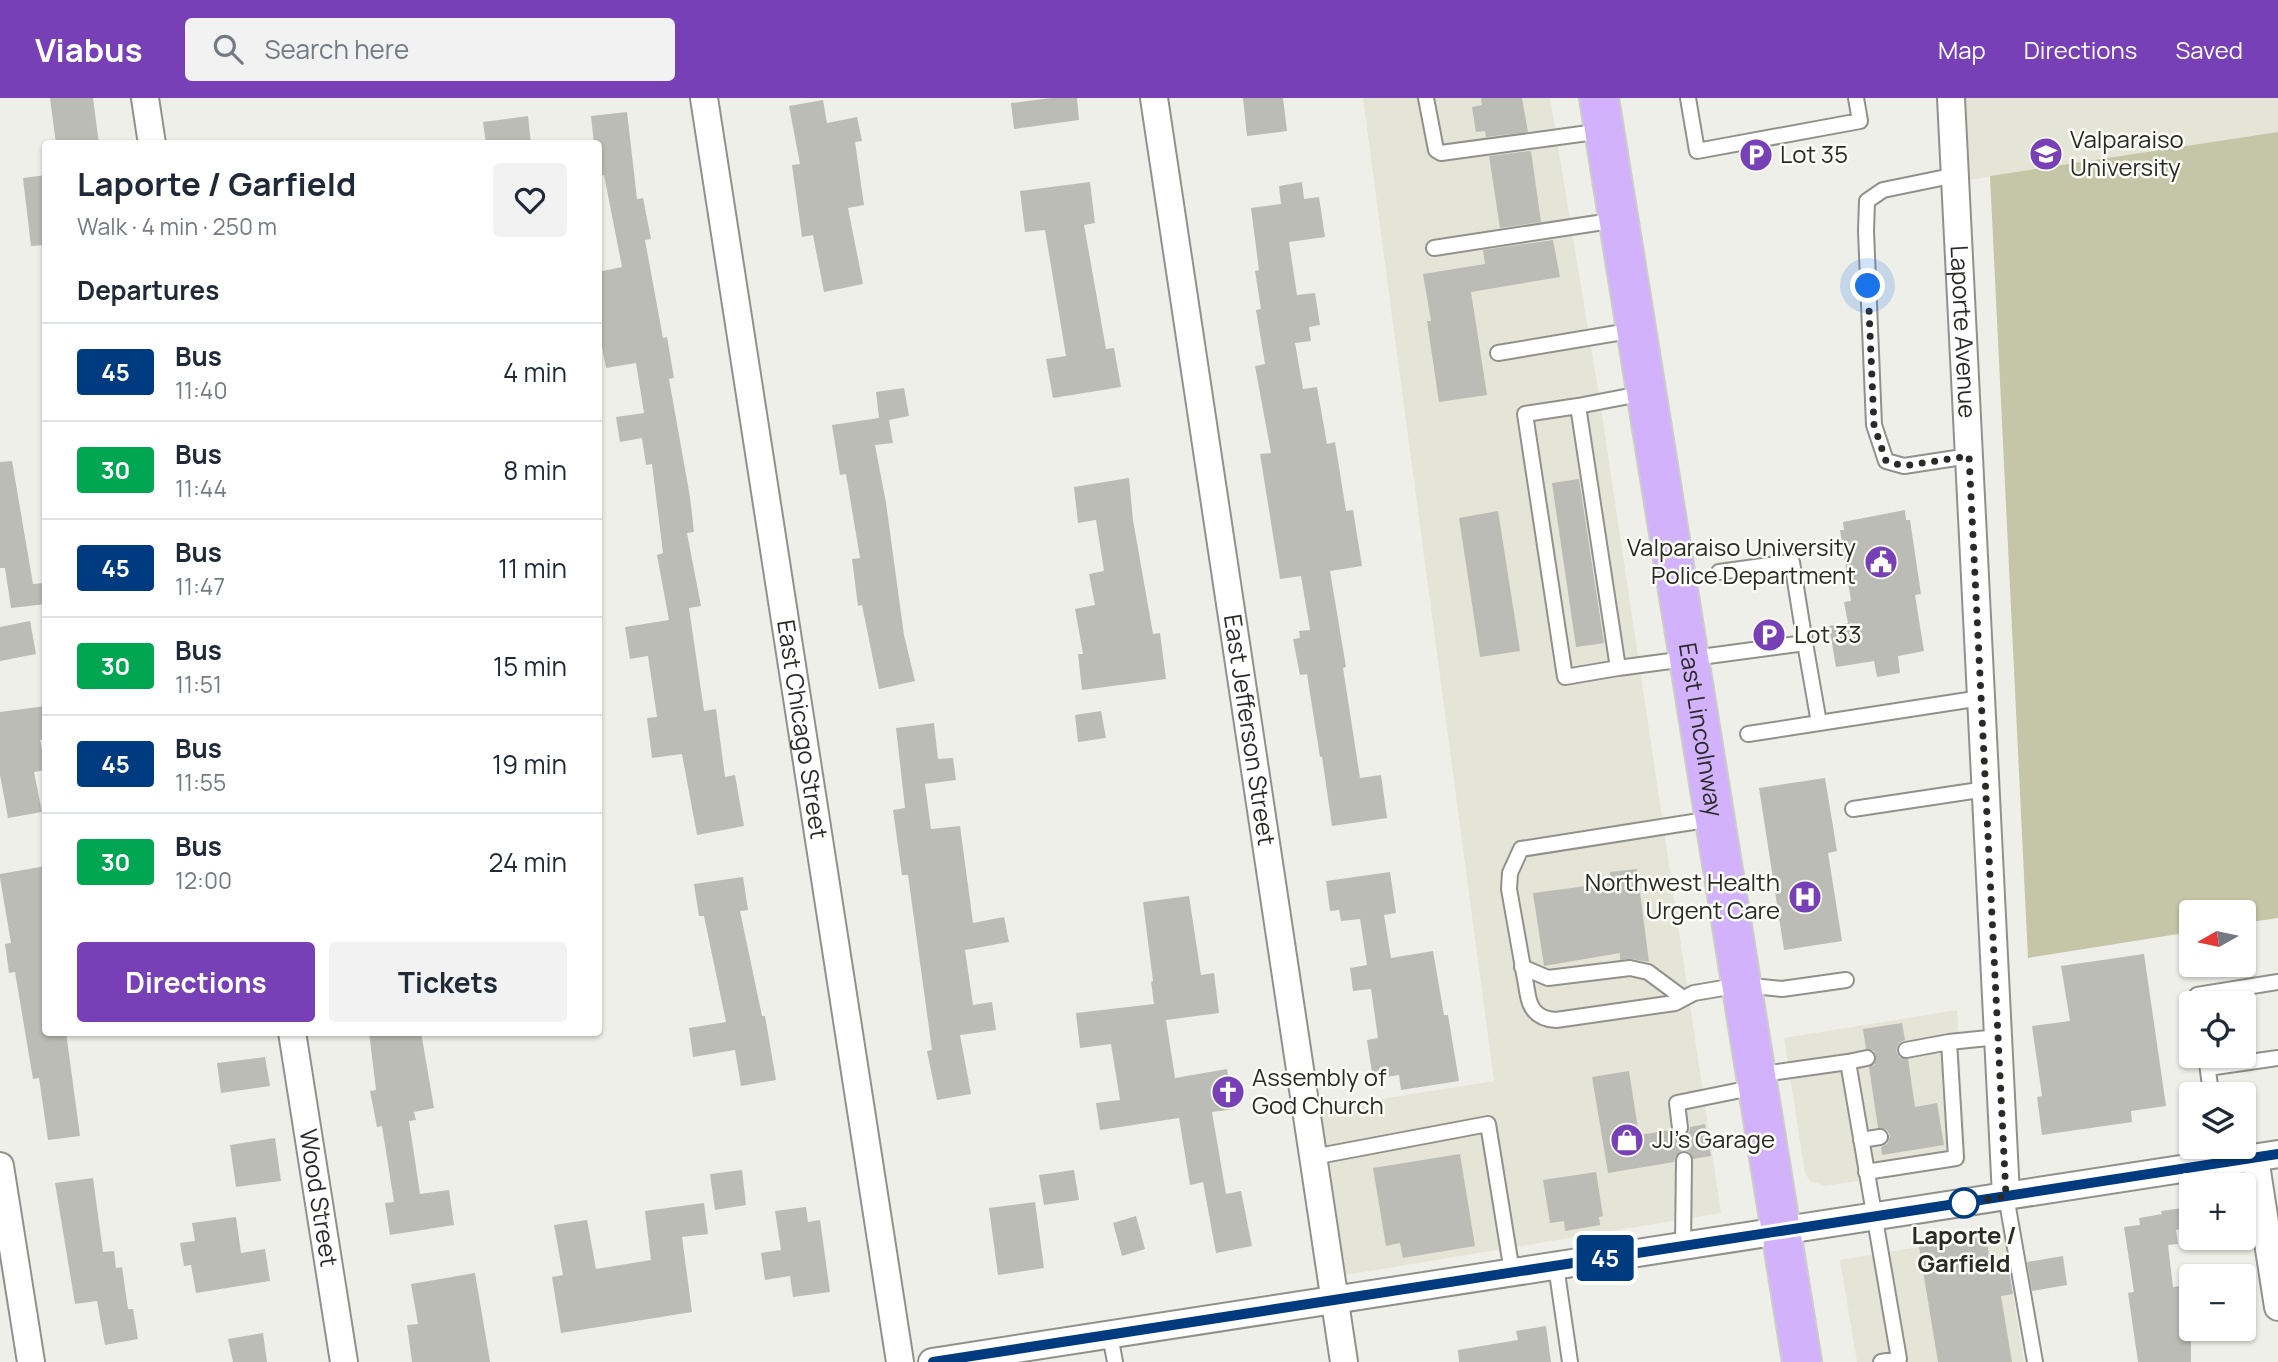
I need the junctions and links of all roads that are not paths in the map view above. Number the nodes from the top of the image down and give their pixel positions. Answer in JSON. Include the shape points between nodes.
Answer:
{"nodes":[{"id":1,"x":145,"y":98,"type":"edge"},
{"id":2,"x":704,"y":98,"type":"edge"},
{"id":3,"x":1154,"y":98,"type":"edge"},
{"id":4,"x":1426,"y":98,"type":"edge"},
{"id":5,"x":1688,"y":98,"type":"edge"},
{"id":6,"x":1856,"y":98,"type":"edge"},
{"id":7,"x":1951,"y":98,"type":"edge"},
{"id":8,"x":1602,"y":114,"type":"edge"},
{"id":9,"x":151,"y":140,"type":"edge"},
{"id":10,"x":1955,"y":175,"type":"junction"},
{"id":11,"x":1618,"y":220,"type":"junction"},
{"id":12,"x":1434,"y":248,"type":"dead end"},
{"id":13,"x":1636,"y":329,"type":"junction"},
{"id":14,"x":1498,"y":353,"type":"dead end"},
{"id":15,"x":1646,"y":393,"type":"junction"},
{"id":16,"x":1578,"y":406,"type":"junction"},
{"id":17,"x":1969,"y":456,"type":"junction"},
{"id":18,"x":1720,"y":572,"type":"dead end"},
{"id":19,"x":1805,"y":643,"type":"junction"},
{"id":20,"x":1689,"y":657,"type":"junction"},
{"id":21,"x":1618,"y":668,"type":"junction"},
{"id":22,"x":1981,"y":698,"type":"junction"},
{"id":23,"x":1819,"y":723,"type":"junction"},
{"id":24,"x":1748,"y":734,"type":"dead end"},
{"id":25,"x":1986,"y":789,"type":"junction"},
{"id":26,"x":1853,"y":809,"type":"dead end"},
{"id":27,"x":1715,"y":818,"type":"junction"},
{"id":28,"x":1522,"y":967,"type":"junction"},
{"id":29,"x":1846,"y":980,"type":"dead end"},
{"id":30,"x":2278,"y":982,"type":"edge"},
{"id":31,"x":1741,"y":985,"type":"junction"},
{"id":32,"x":2222,"y":991,"type":"edge"},
{"id":33,"x":1683,"y":999,"type":"junction"},
{"id":34,"x":293,"y":1036,"type":"edge"},
{"id":35,"x":1998,"y":1037,"type":"junction"},
{"id":36,"x":1949,"y":1042,"type":"junction"},
{"id":37,"x":1906,"y":1050,"type":"dead end"},
{"id":38,"x":1867,"y":1058,"type":"dead end"},
{"id":39,"x":2278,"y":1058,"type":"edge"},
{"id":40,"x":2256,"y":1059,"type":"edge"},
{"id":41,"x":1847,"y":1062,"type":"junction"},
{"id":42,"x":1757,"y":1081,"type":"junction"},
{"id":43,"x":1680,"y":1128,"type":"dead end"},
{"id":44,"x":1880,"y":1137,"type":"dead end"},
{"id":45,"x":1861,"y":1140,"type":"junction"},
{"id":46,"x":2266,"y":1156,"type":"edge"},
{"id":47,"x":1313,"y":1157,"type":"junction"},
{"id":48,"x":2198,"y":1159,"type":"edge"},
{"id":49,"x":1684,"y":1160,"type":"dead end"},
{"id":50,"x":0,"y":1166,"type":"edge"},
{"id":51,"x":1866,"y":1172,"type":"junction"},
{"id":52,"x":2006,"y":1196,"type":"junction"},
{"id":53,"x":1874,"y":1217,"type":"junction"},
{"id":54,"x":1781,"y":1231,"type":"junction"},
{"id":55,"x":1683,"y":1246,"type":"junction"},
{"id":56,"x":1556,"y":1266,"type":"junction"},
{"id":57,"x":1512,"y":1272,"type":"junction"},
{"id":58,"x":2277,"y":1293,"type":"edge"},
{"id":59,"x":1335,"y":1300,"type":"junction"},
{"id":60,"x":1110,"y":1335,"type":"junction"},
{"id":61,"x":31,"y":1362,"type":"edge"},
{"id":62,"x":344,"y":1362,"type":"edge"},
{"id":63,"x":900,"y":1362,"type":"edge"},
{"id":64,"x":932,"y":1362,"type":"edge"},
{"id":65,"x":1115,"y":1362,"type":"edge"},
{"id":66,"x":1344,"y":1362,"type":"edge"},
{"id":67,"x":1570,"y":1362,"type":"edge"},
{"id":68,"x":1802,"y":1362,"type":"edge"},
{"id":69,"x":1881,"y":1362,"type":"edge"},
{"id":70,"x":2035,"y":1362,"type":"edge"}],
"edges":[{"from":1,"to":9,"type":"street"},
{"from":2,"to":63,"type":"street","name":"East Chicago Street"},
{"from":3,"to":47,"type":"street","name":"East Jefferson Street"},
{"from":4,"to":8,"type":"lane","via":[[1436,150],[1441,153]]},
{"from":5,"to":6,"type":"lane","via":[[1697,151],[1860,121]]},
{"from":7,"to":10,"type":"street","name":"Laporte Avenue"},
{"from":8,"to":11,"type":"main road","name":"East Lincolnway"},
{"from":10,"to":17,"type":"street","name":"Laporte Avenue"},
{"from":10,"to":17,"type":"lane","via":[[1883,190],[1867,201],[1874,425],[1886,461],[1903,466]]},
{"from":11,"to":12,"type":"lane"},
{"from":11,"to":13,"type":"main road","name":"East Lincolnway"},
{"from":13,"to":14,"type":"lane"},
{"from":13,"to":15,"type":"main road","name":"East Lincolnway"},
{"from":15,"to":16,"type":"lane"},
{"from":15,"to":20,"type":"main road","name":"East Lincolnway"},
{"from":16,"to":21,"type":"lane"},
{"from":16,"to":21,"type":"lane","via":[[1525,414],[1565,677]]},
{"from":17,"to":22,"type":"street","name":"Laporte Avenue"},
{"from":18,"to":19,"type":"lane","via":[[1792,562]]},
{"from":19,"to":20,"type":"lane"},
{"from":19,"to":23,"type":"lane"},
{"from":20,"to":21,"type":"lane"},
{"from":20,"to":27,"type":"main road","name":"East Lincolnway"},
{"from":22,"to":23,"type":"lane"},
{"from":22,"to":25,"type":"street","name":"Laporte Avenue"},
{"from":23,"to":24,"type":"lane"},
{"from":25,"to":26,"type":"lane"},
{"from":25,"to":35,"type":"street","name":"Laporte Avenue"},
{"from":27,"to":28,"type":"lane","via":[[1521,849],[1510,873],[1509,890]]},
{"from":27,"to":31,"type":"main road","name":"East Lincolnway"},
{"from":28,"to":33,"type":"lane","via":[[1548,978],[1630,968],[1648,972]]},
{"from":28,"to":33,"type":"lane","via":[[1529,1002],[1548,1020]]},
{"from":29,"to":31,"type":"lane","via":[[1782,989]]},
{"from":30,"to":32,"type":"lane"},
{"from":31,"to":33,"type":"lane","via":[[1694,992]]},
{"from":31,"to":42,"type":"main road","name":"East Lincolnway"},
{"from":34,"to":62,"type":"street","name":"Wood Street"},
{"from":35,"to":36,"type":"lane"},
{"from":35,"to":52,"type":"street","name":"Laporte Avenue"},
{"from":36,"to":37,"type":"lane"},
{"from":36,"to":51,"type":"lane","via":[[1947,1125],[1956,1158]]},
{"from":38,"to":41,"type":"lane"},
{"from":39,"to":40,"type":"lane"},
{"from":41,"to":42,"type":"lane"},
{"from":41,"to":45,"type":"lane"},
{"from":42,"to":43,"type":"lane","via":[[1677,1103]]},
{"from":42,"to":54,"type":"main road","name":"East Lincolnway"},
{"from":44,"to":45,"type":"lane"},
{"from":45,"to":51,"type":"lane"},
{"from":46,"to":58,"type":"street"},
{"from":47,"to":57,"type":"lane","via":[[1488,1124]]},
{"from":47,"to":59,"type":"street","name":"East Jefferson Street"},
{"from":48,"to":52,"type":"street"},
{"from":49,"to":55,"type":"lane"},
{"from":50,"to":61,"type":"street"},
{"from":51,"to":53,"type":"lane"},
{"from":52,"to":53,"type":"street"},
{"from":52,"to":70,"type":"lane"},
{"from":53,"to":54,"type":"street"},
{"from":53,"to":69,"type":"lane","via":[[1899,1359]]},
{"from":54,"to":55,"type":"street"},
{"from":54,"to":68,"type":"main road","name":"East Lincolnway"},
{"from":55,"to":56,"type":"street"},
{"from":56,"to":57,"type":"street"},
{"from":56,"to":67,"type":"lane"},
{"from":57,"to":59,"type":"street"},
{"from":59,"to":60,"type":"street"},
{"from":59,"to":66,"type":"street","name":"East Jefferson Street"},
{"from":60,"to":64,"type":"street"},
{"from":60,"to":65,"type":"lane"}]}
